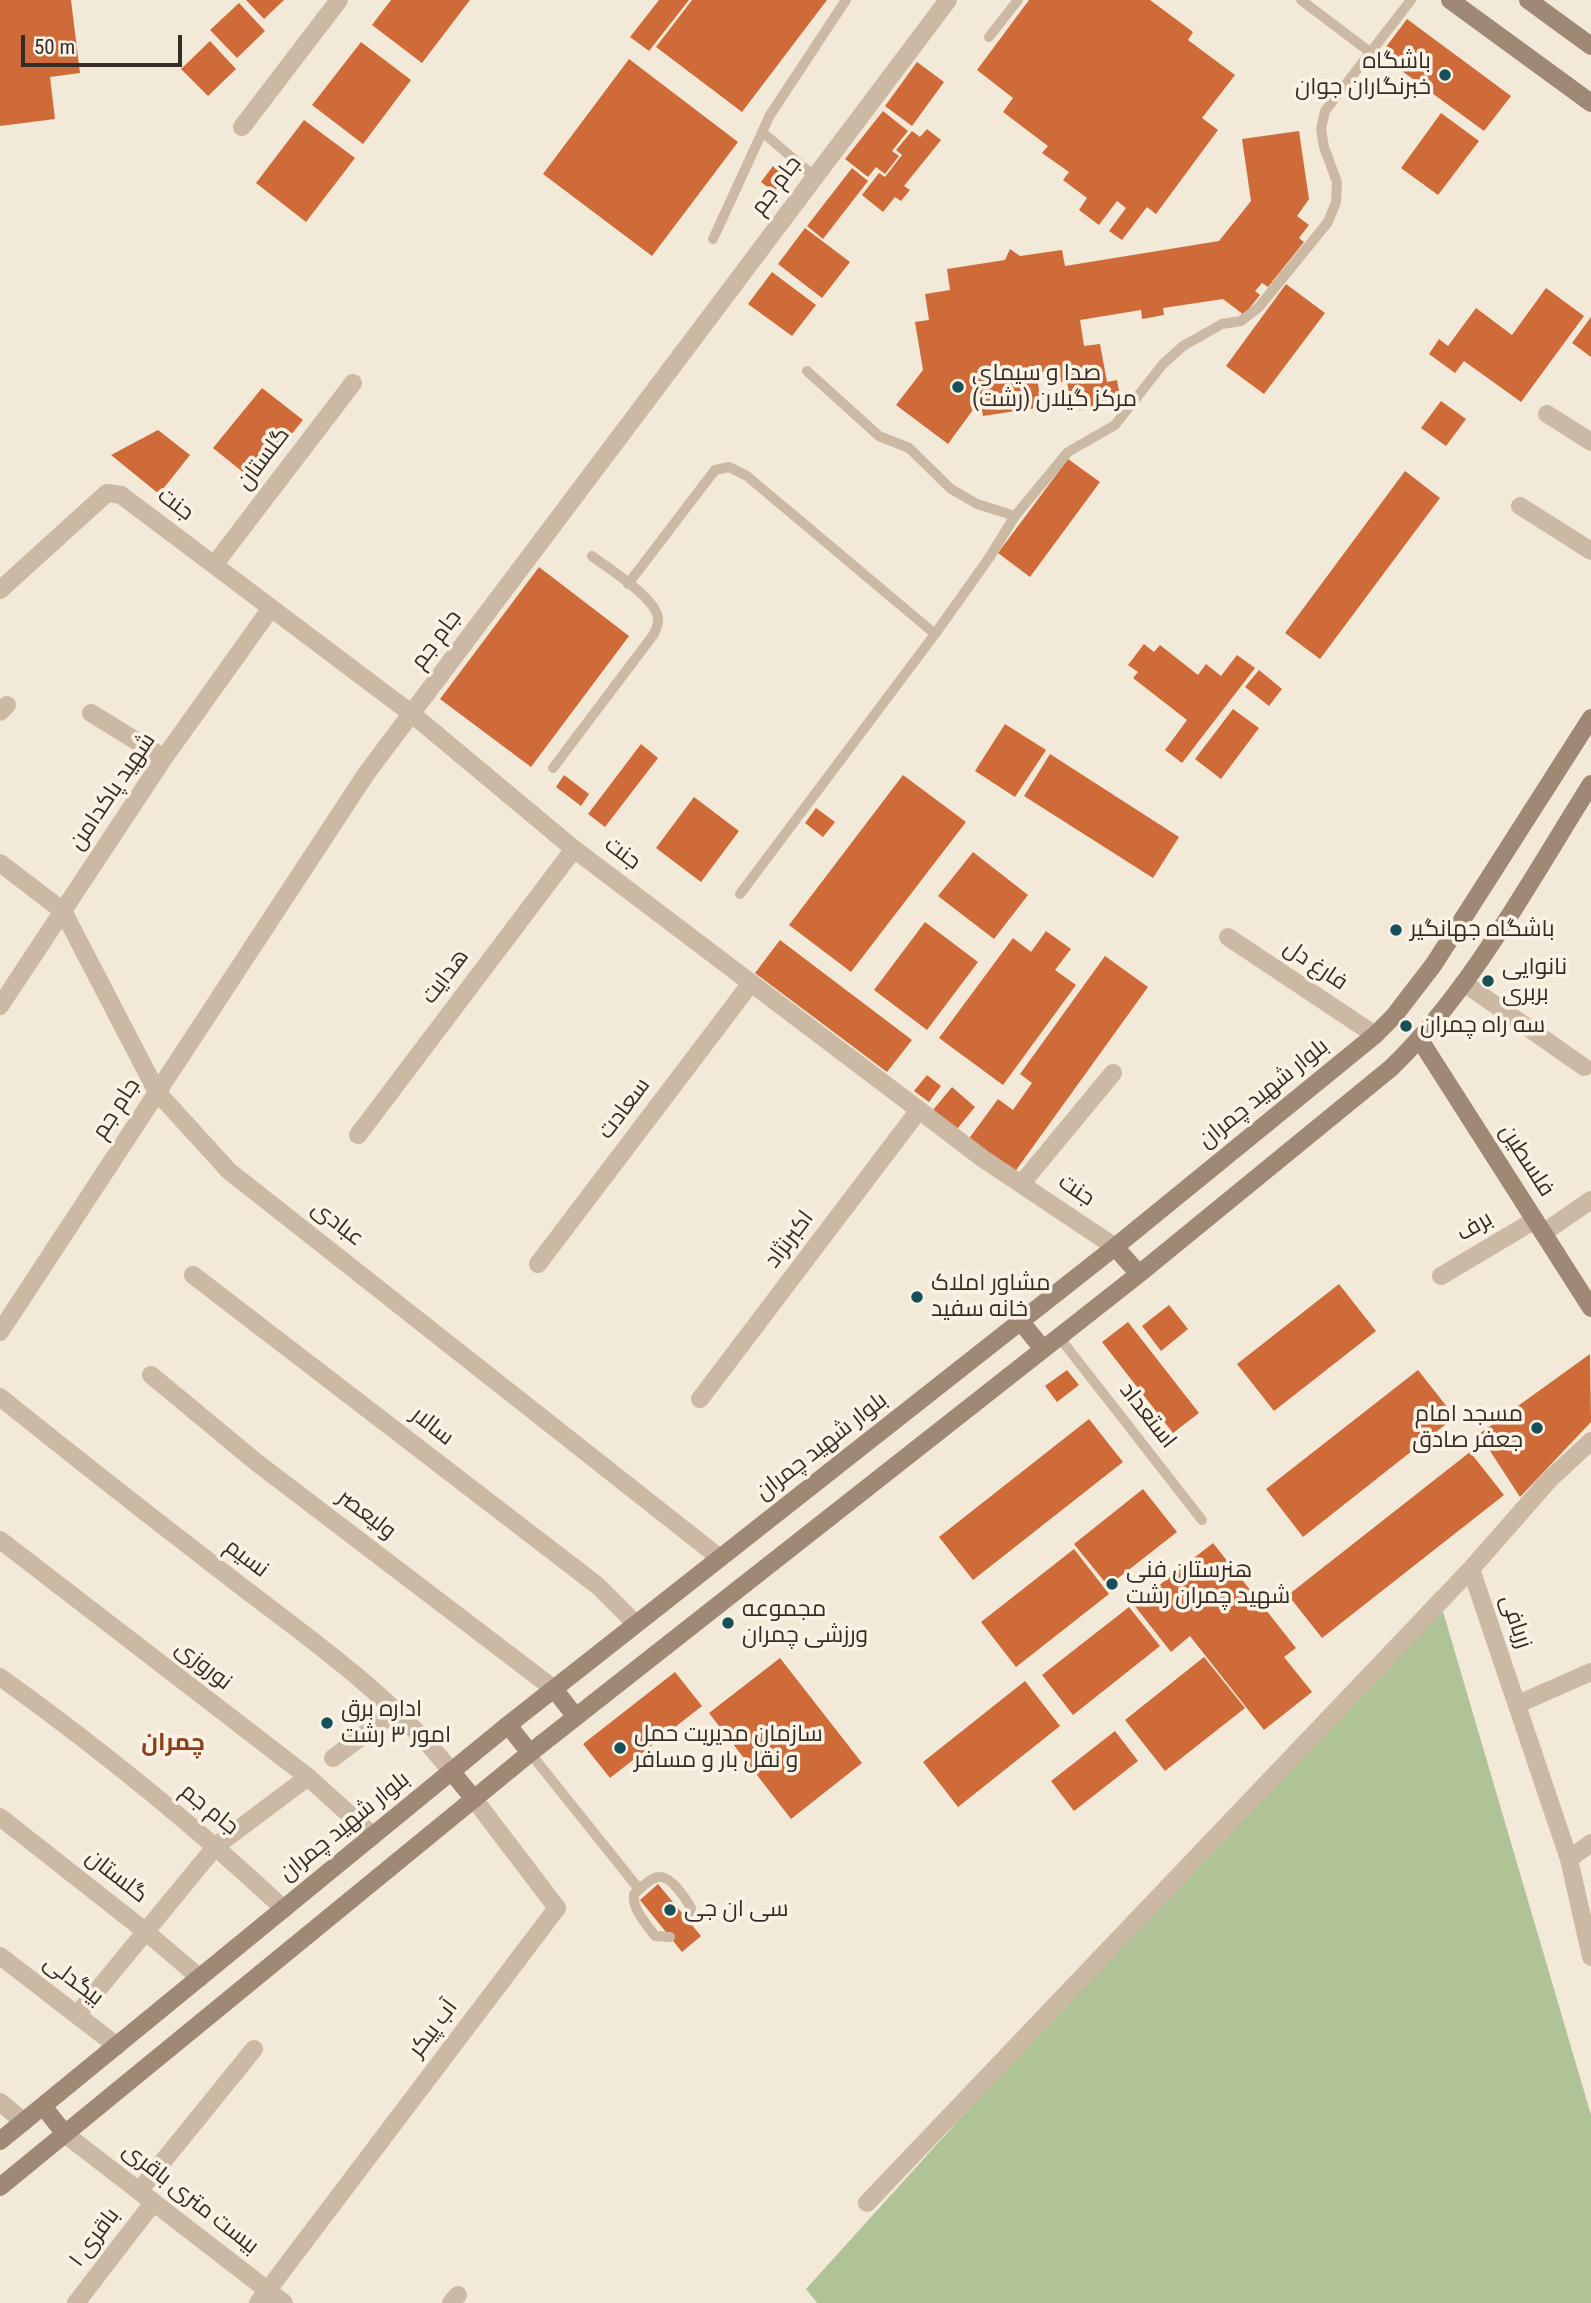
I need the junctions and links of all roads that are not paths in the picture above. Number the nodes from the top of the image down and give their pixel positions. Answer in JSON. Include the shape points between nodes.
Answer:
{"nodes":[{"id":1,"x":339,"y":0,"type":"edge"},
{"id":2,"x":846,"y":0,"type":"edge"},
{"id":3,"x":948,"y":0,"type":"edge"},
{"id":4,"x":1018,"y":0,"type":"edge"},
{"id":5,"x":1301,"y":0,"type":"edge"},
{"id":6,"x":1411,"y":0,"type":"edge"},
{"id":7,"x":1450,"y":0,"type":"edge"},
{"id":8,"x":1528,"y":0,"type":"edge"},
{"id":9,"x":989,"y":37,"type":"dead end"},
{"id":10,"x":1591,"y":46,"type":"edge"},
{"id":11,"x":1370,"y":52,"type":"junction"},
{"id":12,"x":1591,"y":103,"type":"edge"},
{"id":13,"x":242,"y":127,"type":"dead end"},
{"id":14,"x":762,"y":132,"type":"junction"},
{"id":15,"x":814,"y":177,"type":"junction"},
{"id":16,"x":713,"y":239,"type":"dead end"},
{"id":17,"x":807,"y":371,"type":"dead end"},
{"id":18,"x":353,"y":383,"type":"dead end"},
{"id":19,"x":1547,"y":414,"type":"dead end"},
{"id":20,"x":1591,"y":442,"type":"edge"},
{"id":21,"x":1520,"y":506,"type":"dead end"},
{"id":22,"x":1015,"y":516,"type":"junction"},
{"id":23,"x":1591,"y":551,"type":"edge"},
{"id":24,"x":592,"y":556,"type":"dead end"},
{"id":25,"x":214,"y":565,"type":"junction"},
{"id":26,"x":628,"y":584,"type":"junction"},
{"id":27,"x":0,"y":590,"type":"edge"},
{"id":28,"x":271,"y":608,"type":"junction"},
{"id":29,"x":935,"y":634,"type":"junction"},
{"id":30,"x":91,"y":713,"type":"dead end"},
{"id":31,"x":412,"y":715,"type":"junction"},
{"id":32,"x":1591,"y":718,"type":"edge"},
{"id":33,"x":163,"y":758,"type":"junction"},
{"id":34,"x":553,"y":768,"type":"dead end"},
{"id":35,"x":1591,"y":784,"type":"edge"},
{"id":36,"x":574,"y":849,"type":"junction"},
{"id":37,"x":0,"y":863,"type":"edge"},
{"id":38,"x":740,"y":894,"type":"dead end"},
{"id":39,"x":64,"y":911,"type":"junction"},
{"id":40,"x":1228,"y":937,"type":"dead end"},
{"id":41,"x":751,"y":983,"type":"junction"},
{"id":42,"x":1464,"y":983,"type":"junction"},
{"id":43,"x":0,"y":1006,"type":"edge"},
{"id":44,"x":1375,"y":1035,"type":"junction"},
{"id":45,"x":1420,"y":1040,"type":"junction"},
{"id":46,"x":1584,"y":1068,"type":"dead end"},
{"id":47,"x":1113,"y":1073,"type":"dead end"},
{"id":48,"x":157,"y":1092,"type":"junction"},
{"id":49,"x":919,"y":1110,"type":"junction"},
{"id":50,"x":358,"y":1135,"type":"dead end"},
{"id":51,"x":1022,"y":1183,"type":"junction"},
{"id":52,"x":1591,"y":1200,"type":"edge"},
{"id":53,"x":1539,"y":1227,"type":"junction"},
{"id":54,"x":1115,"y":1247,"type":"junction"},
{"id":55,"x":538,"y":1264,"type":"dead end"},
{"id":56,"x":1139,"y":1274,"type":"junction"},
{"id":57,"x":193,"y":1275,"type":"dead end"},
{"id":58,"x":1441,"y":1276,"type":"dead end"},
{"id":59,"x":1591,"y":1308,"type":"edge"},
{"id":60,"x":1021,"y":1322,"type":"junction"},
{"id":61,"x":0,"y":1332,"type":"edge"},
{"id":62,"x":1059,"y":1337,"type":"junction"},
{"id":63,"x":1043,"y":1349,"type":"junction"},
{"id":64,"x":151,"y":1375,"type":"dead end"},
{"id":65,"x":0,"y":1396,"type":"edge"},
{"id":66,"x":700,"y":1399,"type":"dead end"},
{"id":67,"x":1591,"y":1441,"type":"edge"},
{"id":68,"x":1202,"y":1520,"type":"dead end"},
{"id":69,"x":0,"y":1540,"type":"edge"},
{"id":70,"x":720,"y":1558,"type":"junction"},
{"id":71,"x":1471,"y":1569,"type":"junction"},
{"id":72,"x":636,"y":1624,"type":"junction"},
{"id":73,"x":1591,"y":1672,"type":"edge"},
{"id":74,"x":0,"y":1677,"type":"edge"},
{"id":75,"x":554,"y":1689,"type":"junction"},
{"id":76,"x":1518,"y":1704,"type":"junction"},
{"id":77,"x":396,"y":1711,"type":"junction"},
{"id":78,"x":576,"y":1717,"type":"junction"},
{"id":79,"x":508,"y":1725,"type":"junction"},
{"id":80,"x":530,"y":1753,"type":"junction"},
{"id":81,"x":333,"y":1758,"type":"dead end"},
{"id":82,"x":452,"y":1772,"type":"junction"},
{"id":83,"x":308,"y":1777,"type":"junction"},
{"id":84,"x":474,"y":1799,"type":"junction"},
{"id":85,"x":0,"y":1817,"type":"edge"},
{"id":86,"x":373,"y":1836,"type":"junction"},
{"id":87,"x":1591,"y":1843,"type":"edge"},
{"id":88,"x":216,"y":1846,"type":"junction"},
{"id":89,"x":1569,"y":1859,"type":"junction"},
{"id":90,"x":639,"y":1889,"type":"junction"},
{"id":91,"x":284,"y":1909,"type":"junction"},
{"id":92,"x":687,"y":1919,"type":"dead end"},
{"id":93,"x":145,"y":1931,"type":"junction"},
{"id":94,"x":670,"y":1937,"type":"dead end"},
{"id":95,"x":0,"y":1956,"type":"edge"},
{"id":96,"x":1591,"y":1957,"type":"edge"},
{"id":97,"x":200,"y":1978,"type":"junction"},
{"id":98,"x":78,"y":2015,"type":"junction"},
{"id":99,"x":117,"y":2046,"type":"junction"},
{"id":100,"x":254,"y":2049,"type":"dead end"},
{"id":101,"x":0,"y":2102,"type":"edge"},
{"id":102,"x":43,"y":2106,"type":"junction"},
{"id":103,"x":24,"y":2122,"type":"junction"},
{"id":104,"x":65,"y":2134,"type":"junction"},
{"id":105,"x":0,"y":2141,"type":"edge"},
{"id":106,"x":0,"y":2187,"type":"edge"},
{"id":107,"x":146,"y":2197,"type":"junction"},
{"id":108,"x":867,"y":2203,"type":"dead end"},
{"id":109,"x":263,"y":2296,"type":"edge"},
{"id":110,"x":76,"y":2303,"type":"edge"},
{"id":111,"x":284,"y":2303,"type":"edge"}],
"edges":[{"from":1,"to":13,"type":"street"},
{"from":2,"to":14,"type":"lane"},
{"from":3,"to":15,"type":"street","name":"جام جم"},
{"from":4,"to":9,"type":"lane"},
{"from":5,"to":11,"type":"lane"},
{"from":6,"to":11,"type":"lane"},
{"from":7,"to":12,"type":"main road"},
{"from":8,"to":10,"type":"main road"},
{"from":11,"to":22,"type":"lane","via":[[1325,111],[1324,147],[1337,182],[1328,222],[1259,307],[1241,321],[1223,324],[1183,346],[1115,425],[1068,452]]},
{"from":14,"to":15,"type":"lane"},
{"from":14,"to":16,"type":"lane"},
{"from":15,"to":31,"type":"street","name":"جام جم"},
{"from":17,"to":22,"type":"lane","via":[[879,436],[909,447],[951,489]]},
{"from":18,"to":25,"type":"street","name":"گلستان"},
{"from":19,"to":20,"type":"street"},
{"from":21,"to":23,"type":"street"},
{"from":22,"to":29,"type":"lane"},
{"from":24,"to":26,"type":"lane"},
{"from":25,"to":27,"type":"street","name":"جنت","via":[[121,495],[107,493]]},
{"from":25,"to":28,"type":"street","name":"جنت"},
{"from":26,"to":29,"type":"lane","via":[[715,470],[729,467],[747,476]]},
{"from":26,"to":34,"type":"lane","via":[[655,609],[659,621],[654,634]]},
{"from":28,"to":31,"type":"street","name":"جنت"},
{"from":28,"to":33,"type":"street","name":"شهید پاکدامن"},
{"from":29,"to":38,"type":"lane"},
{"from":30,"to":33,"type":"street"},
{"from":31,"to":36,"type":"street","name":"جنت"},
{"from":31,"to":48,"type":"street","name":"جام جم","via":[[366,774]]},
{"from":32,"to":44,"type":"main road","name":"بلوار شهید چمران","via":[[1434,964]]},
{"from":33,"to":39,"type":"street","name":"شهید پاکدامن"},
{"from":35,"to":42,"type":"main road"},
{"from":36,"to":41,"type":"street","name":"جنت"},
{"from":36,"to":50,"type":"street","name":"هدایت"},
{"from":37,"to":39,"type":"street","name":"عبادی"},
{"from":39,"to":43,"type":"street","name":"شهید پاکدامن"},
{"from":39,"to":48,"type":"street","name":"عبادی"},
{"from":40,"to":44,"type":"street","name":"فارغ دل"},
{"from":41,"to":49,"type":"street","name":"جنت"},
{"from":41,"to":55,"type":"street","name":"سعادت"},
{"from":42,"to":45,"type":"main road"},
{"from":42,"to":46,"type":"street"},
{"from":44,"to":54,"type":"main road","name":"بلوار شهید چمران"},
{"from":45,"to":53,"type":"main road","name":"فلسطین"},
{"from":45,"to":56,"type":"main road"},
{"from":47,"to":51,"type":"street"},
{"from":48,"to":61,"type":"street","name":"جام جم"},
{"from":48,"to":70,"type":"street","name":"عبادی","via":[[229,1171]]},
{"from":49,"to":51,"type":"street","name":"جنت"},
{"from":49,"to":66,"type":"street","name":"اکبرنژاد"},
{"from":51,"to":54,"type":"street","name":"جنت"},
{"from":52,"to":53,"type":"street","name":"برف"},
{"from":53,"to":58,"type":"street","name":"برف"},
{"from":53,"to":59,"type":"main road","name":"فلسطین"},
{"from":54,"to":56,"type":"main road"},
{"from":54,"to":60,"type":"main road","name":"بلوار شهید چمران"},
{"from":56,"to":62,"type":"main road"},
{"from":57,"to":72,"type":"street","name":"سالار","via":[[598,1586]]},
{"from":60,"to":63,"type":"main road"},
{"from":60,"to":70,"type":"main road","name":"بلوار شهید چمران"},
{"from":62,"to":63,"type":"main road"},
{"from":62,"to":68,"type":"lane","name":"استعداد"},
{"from":63,"to":78,"type":"main road"},
{"from":64,"to":75,"type":"street","name":"ولیعصر","via":[[256,1462]]},
{"from":65,"to":77,"type":"street","name":"نسیم","via":[[330,1654]]},
{"from":67,"to":71,"type":"street","via":[[1549,1480]]},
{"from":69,"to":83,"type":"street","name":"نوروزی"},
{"from":70,"to":72,"type":"main road","name":"بلوار شهید چمران"},
{"from":71,"to":76,"type":"street","name":"زربافی"},
{"from":71,"to":108,"type":"street"},
{"from":72,"to":75,"type":"main road","name":"بلوار شهید چمران"},
{"from":73,"to":76,"type":"street"},
{"from":74,"to":88,"type":"street","name":"جام جم"},
{"from":75,"to":78,"type":"main road"},
{"from":75,"to":79,"type":"main road","name":"بلوار شهید چمران"},
{"from":76,"to":89,"type":"street","name":"زربافی"},
{"from":77,"to":81,"type":"street"},
{"from":77,"to":82,"type":"street","name":"نسیم"},
{"from":78,"to":80,"type":"main road"},
{"from":79,"to":80,"type":"main road"},
{"from":79,"to":82,"type":"main road","name":"بلوار شهید چمران"},
{"from":80,"to":84,"type":"main road"},
{"from":80,"to":90,"type":"lane"},
{"from":82,"to":84,"type":"main road"},
{"from":82,"to":86,"type":"main road","name":"بلوار شهید چمران"},
{"from":83,"to":86,"type":"street","name":"نوروزی"},
{"from":83,"to":88,"type":"street"},
{"from":84,"to":104,"type":"main road"},
{"from":84,"to":109,"type":"street","name":"آب پیکر","via":[[557,1908]]},
{"from":85,"to":93,"type":"street","name":"گلستان"},
{"from":86,"to":91,"type":"main road","name":"بلوار شهید چمران"},
{"from":87,"to":89,"type":"street"},
{"from":88,"to":91,"type":"street","name":"جام جم"},
{"from":88,"to":93,"type":"street"},
{"from":89,"to":96,"type":"street","name":"زربافی"},
{"from":90,"to":92,"type":"lane","via":[[656,1877],[668,1881],[691,1908]]},
{"from":90,"to":94,"type":"lane","via":[[633,1898],[638,1913],[655,1936]]},
{"from":91,"to":97,"type":"main road","name":"بلوار شهید چمران"},
{"from":93,"to":97,"type":"street","name":"گلستان"},
{"from":93,"to":98,"type":"street"},
{"from":95,"to":98,"type":"street","name":"بیگدلی"},
{"from":97,"to":99,"type":"main road","name":"بلوار شهید چمران"},
{"from":98,"to":99,"type":"street","name":"بیگدلی"},
{"from":99,"to":102,"type":"main road","name":"بلوار شهید چمران"},
{"from":100,"to":107,"type":"street","name":"باقری ۱"},
{"from":101,"to":103,"type":"street"},
{"from":102,"to":103,"type":"main road","name":"بلوار شهید چمران"},
{"from":102,"to":104,"type":"main road"},
{"from":103,"to":105,"type":"main road","name":"بلوار شهید چمران"},
{"from":104,"to":106,"type":"main road"},
{"from":104,"to":107,"type":"street","name":"بیست متری باقری"},
{"from":107,"to":109,"type":"street","name":"بیست متری باقری"},
{"from":107,"to":110,"type":"street","name":"باقری ۱"},
{"from":109,"to":111,"type":"street","name":"بیست متری باقری"}]}
